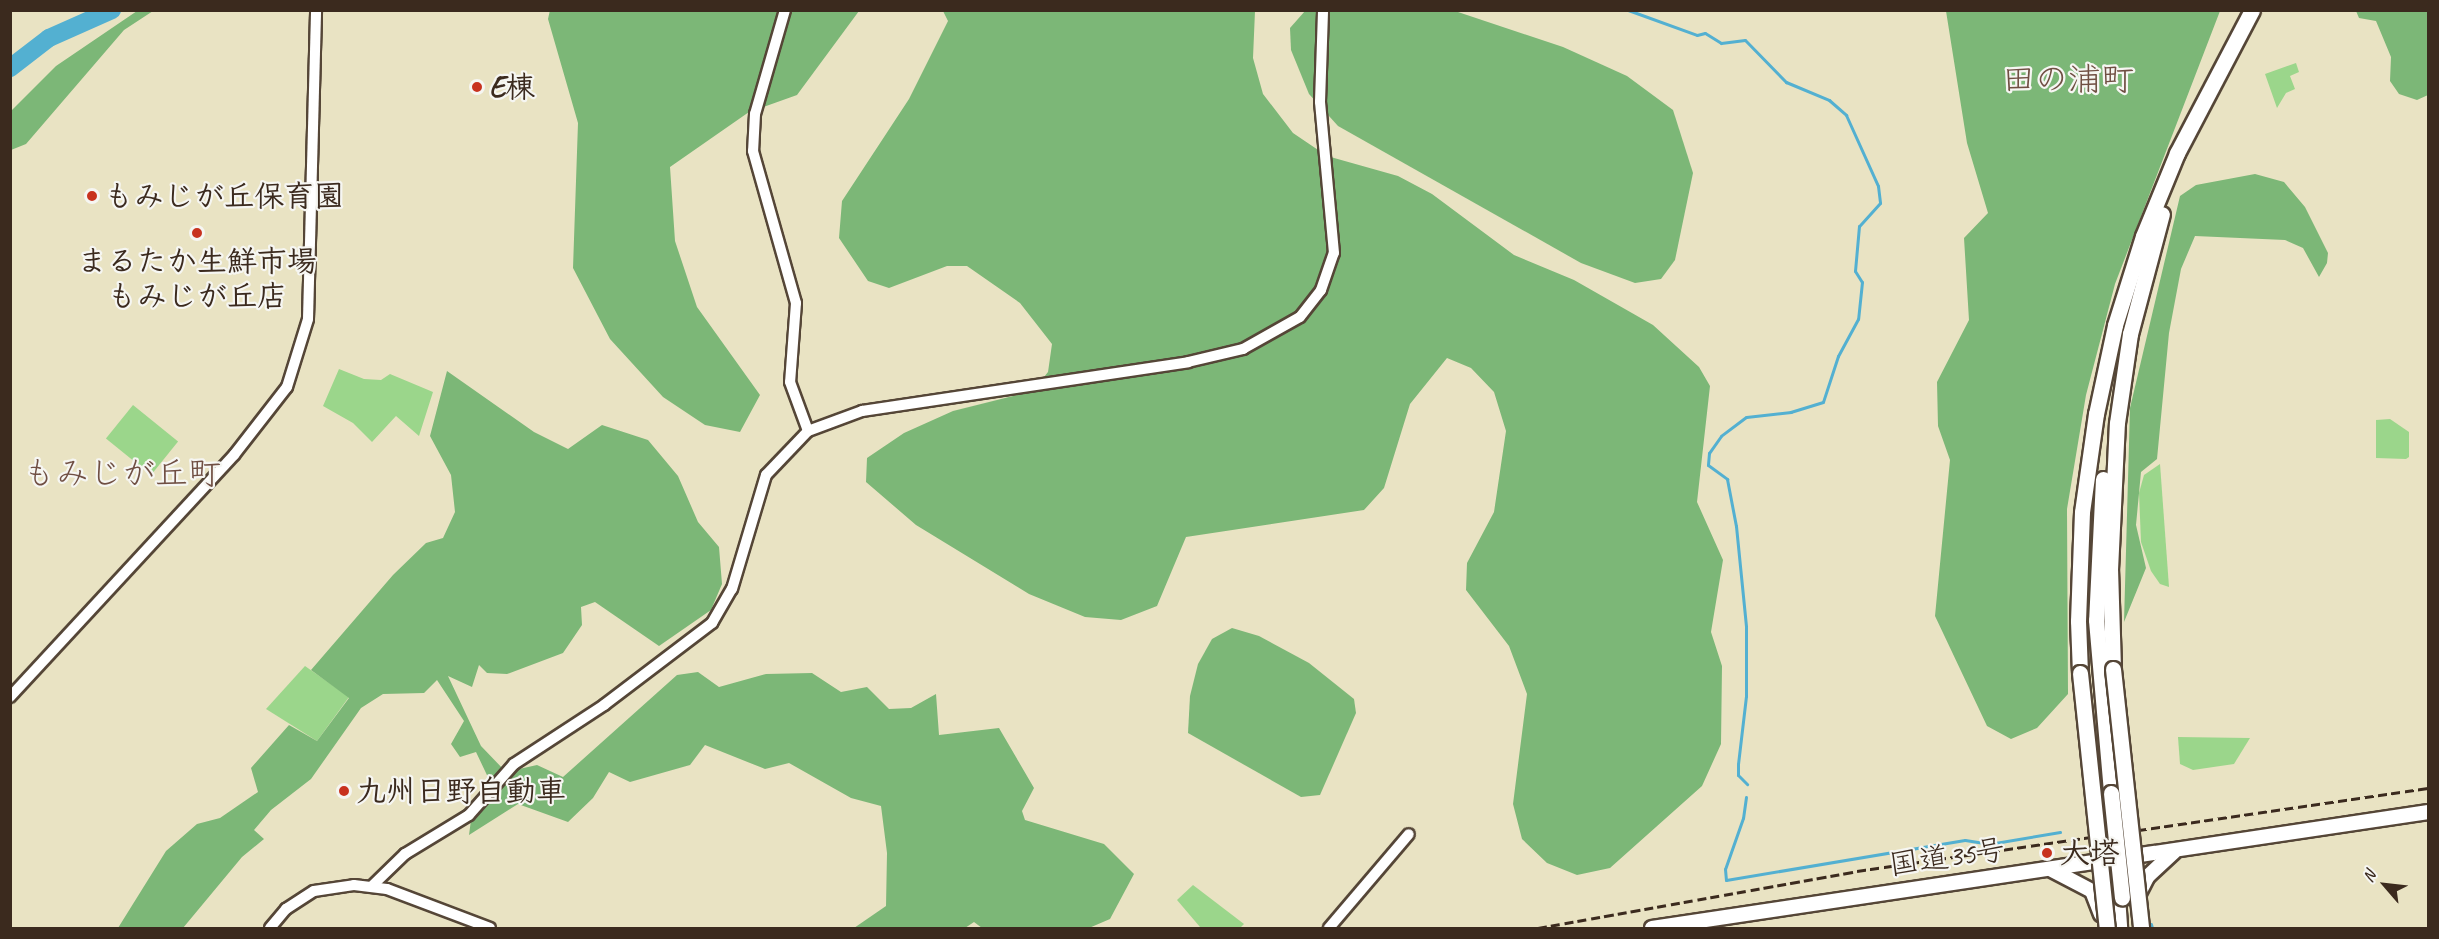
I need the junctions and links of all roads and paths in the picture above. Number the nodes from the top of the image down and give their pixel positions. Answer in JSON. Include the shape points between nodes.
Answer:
{"nodes":[{"id":1,"x":316,"y":10,"type":"edge"},
{"id":2,"x":785,"y":10,"type":"edge"},
{"id":3,"x":1323,"y":10,"type":"edge"},
{"id":4,"x":2253,"y":10,"type":"edge"},
{"id":5,"x":2227,"y":56,"type":"junction"},
{"id":6,"x":2169,"y":193,"type":"junction"},
{"id":7,"x":2096,"y":414,"type":"junction"},
{"id":8,"x":808,"y":431,"type":"junction"},
{"id":9,"x":10,"y":697,"type":"edge"},
{"id":10,"x":2108,"y":793,"type":"junction"},
{"id":11,"x":2428,"y":812,"type":"edge"},
{"id":12,"x":1409,"y":834,"type":"dead end"},
{"id":13,"x":2176,"y":851,"type":"junction"},
{"id":14,"x":2111,"y":861,"type":"junction"},
{"id":15,"x":2051,"y":869,"type":"junction"},
{"id":16,"x":373,"y":885,"type":"junction"},
{"id":17,"x":2120,"y":896,"type":"junction"},
{"id":18,"x":2134,"y":914,"type":"junction"},
{"id":19,"x":2103,"y":924,"type":"edge"},
{"id":20,"x":270,"y":928,"type":"edge"},
{"id":21,"x":490,"y":928,"type":"edge"},
{"id":22,"x":1329,"y":928,"type":"edge"},
{"id":23,"x":1652,"y":928,"type":"edge"},
{"id":24,"x":2119,"y":928,"type":"edge"},
{"id":25,"x":2124,"y":928,"type":"edge"},
{"id":26,"x":2135,"y":928,"type":"edge"},
{"id":27,"x":2141,"y":928,"type":"edge"}],
"edges":[{"from":1,"to":9,"type":"street","via":[[308,318],[287,387],[234,455]]},
{"from":2,"to":8,"type":"street","via":[[755,114],[753,151],[796,303],[790,382]]},
{"from":3,"to":8,"type":"street","via":[[1320,102],[1334,253],[1326,282],[1300,317],[1243,350],[1188,362],[862,411]]},
{"from":4,"to":5,"type":"highway"},
{"from":5,"to":6,"type":"highway"},
{"from":5,"to":7,"type":"highway","via":[[2176,153],[2143,236],[2115,325]]},
{"from":6,"to":10,"type":"highway","via":[[2144,260],[2127,325],[2112,406],[2100,513],[2096,620]]},
{"from":6,"to":27,"type":"highway","bridge":true,"via":[[2140,288],[2117,423],[2110,560],[2113,669]]},
{"from":7,"to":10,"type":"highway","via":[[2084,566],[2085,611]]},
{"from":7,"to":19,"type":"highway","bridge":true,"via":[[2079,566],[2080,673]]},
{"from":8,"to":16,"type":"street","via":[[766,475],[732,589],[712,623],[604,705],[514,764],[469,814],[405,854]]},
{"from":10,"to":17,"type":"highway","bridge":true},
{"from":11,"to":13,"type":"highway","name":"国道35号"},
{"from":12,"to":22,"type":"street"},
{"from":13,"to":14,"type":"highway","name":"国道35号"},
{"from":13,"to":18,"type":"highway","via":[[2147,877]]},
{"from":14,"to":15,"type":"highway","name":"国道35号"},
{"from":14,"to":18,"type":"highway","via":[[2130,879]]},
{"from":14,"to":19,"type":"highway","via":[[2100,886]]},
{"from":15,"to":19,"type":"highway","via":[[2092,891]]},
{"from":15,"to":23,"type":"highway","name":"国道35号"},
{"from":16,"to":20,"type":"street","via":[[314,891],[286,909]]},
{"from":16,"to":21,"type":"street"},
{"from":17,"to":24,"type":"highway"},
{"from":17,"to":25,"type":"highway"},
{"from":18,"to":26,"type":"highway"}]}
